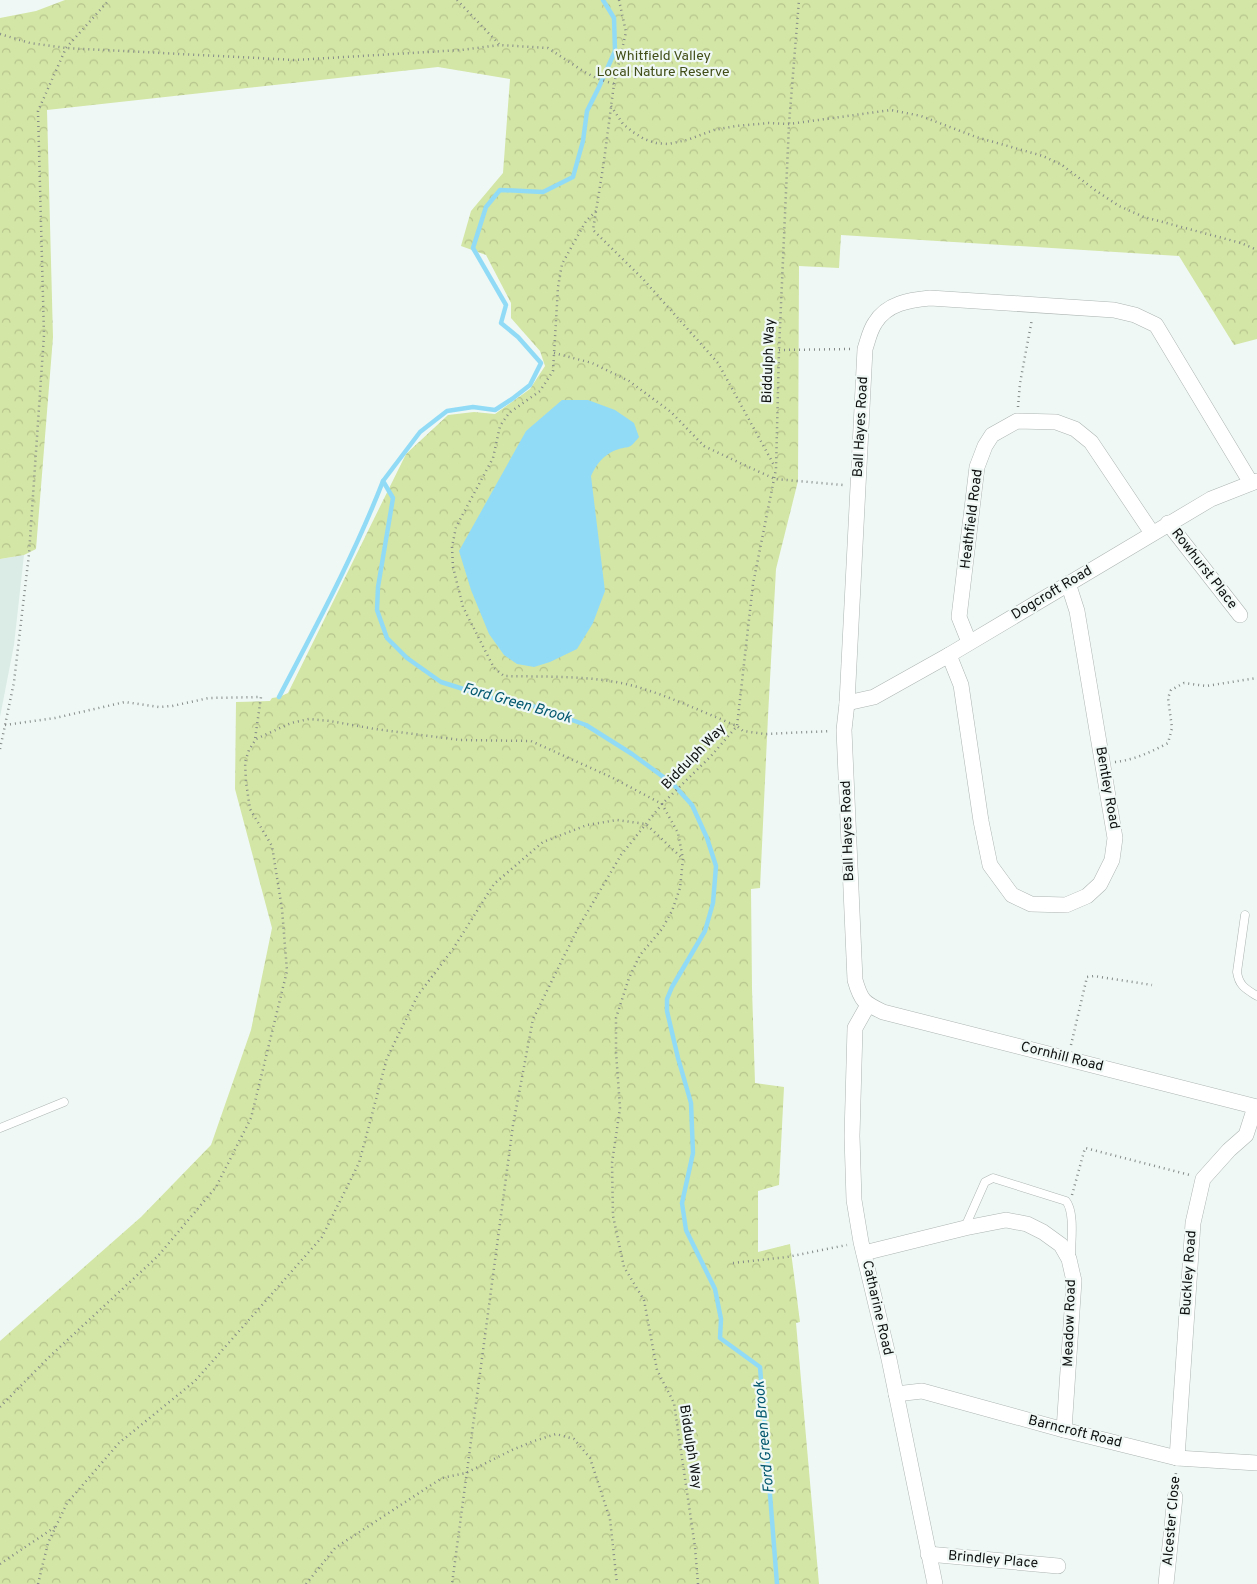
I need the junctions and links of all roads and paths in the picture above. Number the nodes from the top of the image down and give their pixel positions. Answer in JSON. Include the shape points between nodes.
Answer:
{"nodes":[{"id":1,"x":109,"y":0,"type":"edge"},
{"id":2,"x":457,"y":0,"type":"edge"},
{"id":3,"x":619,"y":0,"type":"edge"},
{"id":4,"x":799,"y":0,"type":"edge"},
{"id":5,"x":0,"y":34,"type":"edge"},
{"id":6,"x":500,"y":45,"type":"junction"},
{"id":7,"x":66,"y":48,"type":"junction"},
{"id":8,"x":613,"y":83,"type":"junction"},
{"id":9,"x":611,"y":106,"type":"junction"},
{"id":10,"x":789,"y":124,"type":"junction"},
{"id":11,"x":596,"y":211,"type":"junction"},
{"id":12,"x":1257,"y":250,"type":"edge"},
{"id":13,"x":1035,"y":305,"type":"junction"},
{"id":14,"x":865,"y":348,"type":"junction"},
{"id":15,"x":779,"y":350,"type":"junction"},
{"id":16,"x":554,"y":352,"type":"junction"},
{"id":17,"x":1017,"y":421,"type":"junction"},
{"id":18,"x":776,"y":469,"type":"junction"},
{"id":19,"x":775,"y":479,"type":"junction"},
{"id":20,"x":1254,"y":482,"type":"edge"},
{"id":21,"x":857,"y":486,"type":"junction"},
{"id":22,"x":1168,"y":524,"type":"junction"},
{"id":23,"x":1152,"y":533,"type":"junction"},
{"id":24,"x":1068,"y":583,"type":"junction"},
{"id":25,"x":1240,"y":615,"type":"dead end"},
{"id":26,"x":970,"y":642,"type":"junction"},
{"id":27,"x":949,"y":655,"type":"junction"},
{"id":28,"x":1257,"y":678,"type":"edge"},
{"id":29,"x":847,"y":702,"type":"junction"},
{"id":30,"x":5,"y":725,"type":"junction"},
{"id":31,"x":737,"y":726,"type":"junction"},
{"id":32,"x":844,"y":730,"type":"junction"},
{"id":33,"x":255,"y":741,"type":"junction"},
{"id":34,"x":0,"y":749,"type":"edge"},
{"id":35,"x":1103,"y":764,"type":"junction"},
{"id":36,"x":662,"y":804,"type":"junction"},
{"id":37,"x":646,"y":824,"type":"junction"},
{"id":38,"x":683,"y":859,"type":"junction"},
{"id":39,"x":1244,"y":915,"type":"dead end"},
{"id":40,"x":1152,"y":985,"type":"dead end"},
{"id":41,"x":1257,"y":996,"type":"edge"},
{"id":42,"x":868,"y":1005,"type":"junction"},
{"id":43,"x":1067,"y":1059,"type":"junction"},
{"id":44,"x":64,"y":1102,"type":"dead end"},
{"id":45,"x":1256,"y":1107,"type":"edge"},
{"id":46,"x":0,"y":1128,"type":"edge"},
{"id":47,"x":1204,"y":1179,"type":"junction"},
{"id":48,"x":1068,"y":1203,"type":"junction"},
{"id":49,"x":965,"y":1228,"type":"junction"},
{"id":50,"x":862,"y":1247,"type":"junction"},
{"id":51,"x":733,"y":1263,"type":"dead end"},
{"id":52,"x":1071,"y":1268,"type":"junction"},
{"id":53,"x":896,"y":1394,"type":"junction"},
{"id":54,"x":0,"y":1407,"type":"edge"},
{"id":55,"x":1064,"y":1430,"type":"junction"},
{"id":56,"x":1177,"y":1458,"type":"junction"},
{"id":57,"x":1257,"y":1463,"type":"edge"},
{"id":58,"x":466,"y":1473,"type":"junction"},
{"id":59,"x":1175,"y":1497,"type":"joint"},
{"id":60,"x":56,"y":1526,"type":"junction"},
{"id":61,"x":928,"y":1554,"type":"junction"},
{"id":62,"x":0,"y":1564,"type":"edge"},
{"id":63,"x":1058,"y":1566,"type":"dead end"},
{"id":64,"x":38,"y":1584,"type":"edge"},
{"id":65,"x":306,"y":1584,"type":"edge"},
{"id":66,"x":452,"y":1584,"type":"edge"},
{"id":67,"x":616,"y":1584,"type":"edge"},
{"id":68,"x":698,"y":1584,"type":"edge"},
{"id":69,"x":935,"y":1584,"type":"edge"},
{"id":70,"x":1166,"y":1584,"type":"edge"}],
"edges":[{"from":1,"to":7,"type":"path"},
{"from":2,"to":6,"type":"path"},
{"from":3,"to":8,"type":"path","via":[[626,32]]},
{"from":4,"to":10,"type":"path","name":"Biddulph Way"},
{"from":5,"to":7,"type":"path","via":[[30,43]]},
{"from":6,"to":7,"type":"path","via":[[295,60]]},
{"from":6,"to":8,"type":"path","via":[[548,48],[596,78]]},
{"from":7,"to":30,"type":"path","via":[[38,111],[44,335],[30,552],[14,682]]},
{"from":8,"to":9,"type":"path"},
{"from":9,"to":10,"type":"path","via":[[633,132],[662,144],[736,126]]},
{"from":9,"to":11,"type":"path"},
{"from":10,"to":12,"type":"path","via":[[891,110],[921,116],[976,137],[1043,156],[1062,165],[1119,206],[1144,217]]},
{"from":10,"to":15,"type":"path","name":"Biddulph Way"},
{"from":11,"to":16,"type":"path","via":[[586,221],[562,264]]},
{"from":11,"to":18,"type":"path","via":[[593,230],[643,279],[718,363]]},
{"from":13,"to":14,"type":"street","name":"Ball Hayes Road","via":[[930,298],[910,300],[883,312],[874,323]]},
{"from":13,"to":17,"type":"path","via":[[1020,383]]},
{"from":13,"to":20,"type":"street","name":"Ball Hayes Road","via":[[1114,310],[1156,325]]},
{"from":14,"to":15,"type":"path"},
{"from":14,"to":21,"type":"street","name":"Ball Hayes Road"},
{"from":15,"to":18,"type":"path","name":"Biddulph Way"},
{"from":16,"to":19,"type":"path","via":[[592,362],[629,381],[671,412],[704,446]]},
{"from":16,"to":31,"type":"path","via":[[552,371],[540,391],[509,413],[500,426],[493,458],[456,527],[453,566],[463,607],[494,668],[504,676],[594,679],[634,686]]},
{"from":17,"to":23,"type":"street","via":[[1056,422],[1074,429],[1091,442]]},
{"from":17,"to":26,"type":"street","name":"Heathfield Road","via":[[992,435],[977,467],[960,617]]},
{"from":18,"to":19,"type":"path","name":"Biddulph Way"},
{"from":19,"to":21,"type":"path"},
{"from":19,"to":31,"type":"path","name":"Biddulph Way","via":[[753,584]]},
{"from":20,"to":22,"type":"street","name":"Dogcroft Road","via":[[1211,499]]},
{"from":21,"to":29,"type":"street","name":"Ball Hayes Road"},
{"from":22,"to":23,"type":"street","name":"Dogcroft Road"},
{"from":22,"to":25,"type":"street","name":"Rowhurst Place"},
{"from":23,"to":24,"type":"street","name":"Dogcroft Road"},
{"from":24,"to":26,"type":"street","name":"Dogcroft Road"},
{"from":24,"to":35,"type":"street","name":"Bentley Road","via":[[1077,611]]},
{"from":26,"to":27,"type":"street","name":"Dogcroft Road"},
{"from":27,"to":29,"type":"street","name":"Dogcroft Road","via":[[874,697]]},
{"from":27,"to":35,"type":"street","name":"Bentley Road","via":[[961,686],[990,864],[1012,894],[1031,904],[1066,905],[1087,896],[1100,884],[1112,860],[1115,838]]},
{"from":28,"to":35,"type":"path","via":[[1206,686],[1184,683],[1171,690],[1168,698],[1172,728],[1168,743],[1152,752]]},
{"from":29,"to":32,"type":"street","name":"Ball Hayes Road"},
{"from":30,"to":33,"type":"path","via":[[55,718],[125,702],[159,707],[209,698],[261,697]]},
{"from":30,"to":34,"type":"path"},
{"from":31,"to":32,"type":"path","via":[[743,731],[764,734]]},
{"from":31,"to":36,"type":"path","name":"Biddulph Way"},
{"from":32,"to":42,"type":"street","name":"Ball Hayes Road","via":[[855,980],[859,995]]},
{"from":33,"to":36,"type":"path","via":[[290,723],[309,719],[460,740],[531,741]]},
{"from":33,"to":54,"type":"path","via":[[245,762],[246,782],[250,809],[272,846],[282,908],[287,971],[250,1118],[216,1187],[158,1256]]},
{"from":36,"to":37,"type":"path"},
{"from":36,"to":38,"type":"path","name":"Biddulph Way","via":[[678,833]]},
{"from":37,"to":38,"type":"path"},
{"from":37,"to":58,"type":"path","via":[[621,855],[583,920],[533,1019],[513,1126]]},
{"from":37,"to":60,"type":"path","via":[[617,820],[587,826],[543,842],[494,884],[418,995],[387,1058],[358,1163],[322,1238],[195,1381],[119,1443],[68,1503]]},
{"from":38,"to":68,"type":"path","name":"Biddulph Way","via":[[680,888],[672,911],[640,955],[616,1018],[620,1108],[612,1162],[612,1198],[624,1267],[644,1300],[657,1370],[674,1403]]},
{"from":39,"to":41,"type":"lane","via":[[1237,972],[1239,981]]},
{"from":40,"to":43,"type":"path","via":[[1087,977]]},
{"from":42,"to":43,"type":"street","name":"Cornhill Road","via":[[883,1012]]},
{"from":42,"to":50,"type":"street","name":"Catharine Road","via":[[855,1028],[852,1136],[854,1200]]},
{"from":43,"to":45,"type":"street","name":"Cornhill Road"},
{"from":44,"to":46,"type":"lane"},
{"from":45,"to":47,"type":"street","name":"Buckley Road","via":[[1246,1135]]},
{"from":47,"to":48,"type":"path","via":[[1085,1148]]},
{"from":47,"to":56,"type":"street","name":"Buckley Road","via":[[1193,1223]]},
{"from":48,"to":49,"type":"lane","via":[[993,1178],[985,1182]]},
{"from":48,"to":52,"type":"lane"},
{"from":49,"to":50,"type":"street","name":"Meadow Road"},
{"from":49,"to":52,"type":"street","name":"Meadow Road","via":[[1006,1220],[1027,1224],[1061,1245]]},
{"from":50,"to":51,"type":"path"},
{"from":50,"to":53,"type":"street","name":"Catharine Road"},
{"from":52,"to":55,"type":"street","name":"Meadow Road","via":[[1074,1282]]},
{"from":53,"to":55,"type":"street","name":"Barncroft Road","via":[[922,1391]]},
{"from":53,"to":61,"type":"street","name":"Catharine Road"},
{"from":55,"to":56,"type":"street","name":"Barncroft Road"},
{"from":56,"to":57,"type":"street","name":"Barncroft Road"},
{"from":56,"to":59,"type":"path","name":"Alcester Close"},
{"from":58,"to":65,"type":"path","via":[[442,1478],[335,1548]]},
{"from":58,"to":66,"type":"path"},
{"from":58,"to":67,"type":"path","via":[[556,1434],[574,1439],[590,1458],[610,1519]]},
{"from":59,"to":70,"type":"street","name":"Alcester Close"},
{"from":60,"to":62,"type":"path"},
{"from":60,"to":64,"type":"path","via":[[48,1543]]},
{"from":61,"to":63,"type":"street","name":"Brindley Place"},
{"from":61,"to":69,"type":"street","name":"Catharine Road"}]}
